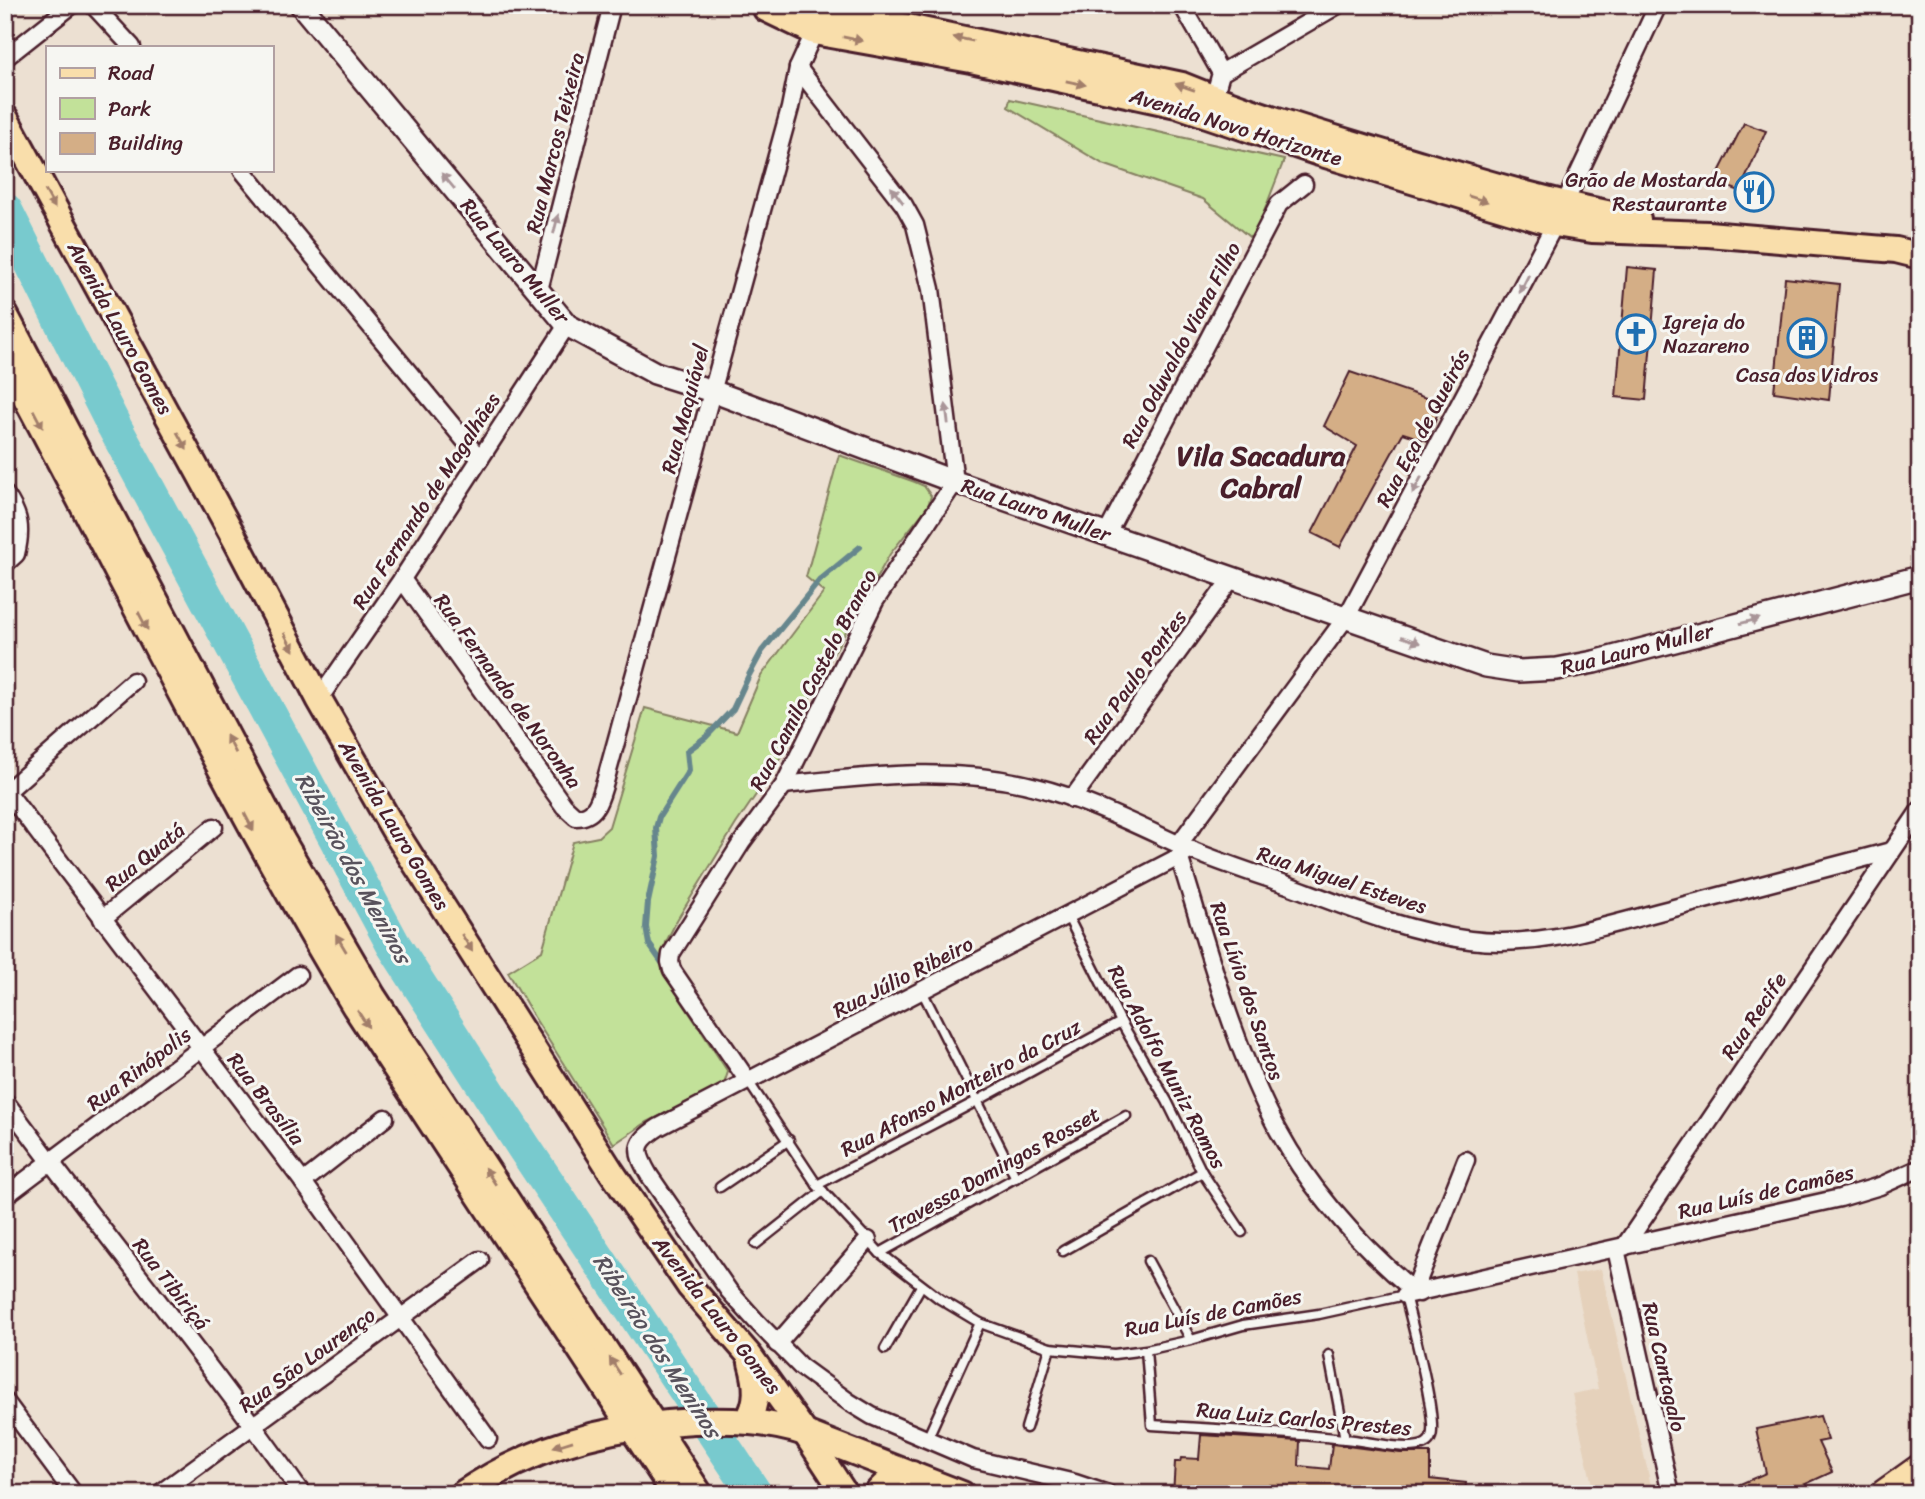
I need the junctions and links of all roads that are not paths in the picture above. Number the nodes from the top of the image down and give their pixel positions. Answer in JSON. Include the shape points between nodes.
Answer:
{"nodes":[{"id":1,"x":72,"y":5,"type":"edge"},
{"id":2,"x":93,"y":5,"type":"edge"},
{"id":3,"x":301,"y":5,"type":"edge"},
{"id":4,"x":612,"y":5,"type":"edge"},
{"id":5,"x":1182,"y":5,"type":"edge"},
{"id":6,"x":1338,"y":5,"type":"edge"},
{"id":7,"x":1658,"y":5,"type":"edge"},
{"id":8,"x":758,"y":7,"type":"edge"},
{"id":9,"x":818,"y":22,"type":"junction"},
{"id":10,"x":131,"y":46,"type":"edge"},
{"id":11,"x":5,"y":58,"type":"edge"},
{"id":12,"x":797,"y":68,"type":"junction"},
{"id":13,"x":1221,"y":73,"type":"junction"},
{"id":14,"x":1214,"y":98,"type":"junction"},
{"id":15,"x":5,"y":117,"type":"edge"},
{"id":16,"x":244,"y":172,"type":"edge"},
{"id":17,"x":1304,"y":184,"type":"dead end"},
{"id":18,"x":1559,"y":214,"type":"junction"},
{"id":19,"x":1920,"y":256,"type":"edge"},
{"id":20,"x":539,"y":290,"type":"junction"},
{"id":21,"x":5,"y":314,"type":"edge"},
{"id":22,"x":567,"y":325,"type":"junction"},
{"id":23,"x":5,"y":359,"type":"edge"},
{"id":24,"x":712,"y":391,"type":"junction"},
{"id":25,"x":480,"y":459,"type":"junction"},
{"id":26,"x":955,"y":482,"type":"junction"},
{"id":27,"x":5,"y":494,"type":"edge"},
{"id":28,"x":1106,"y":535,"type":"junction"},
{"id":29,"x":5,"y":564,"type":"edge"},
{"id":30,"x":1920,"y":577,"type":"edge"},
{"id":31,"x":402,"y":579,"type":"junction"},
{"id":32,"x":1231,"y":579,"type":"junction"},
{"id":33,"x":1347,"y":616,"type":"junction"},
{"id":34,"x":133,"y":681,"type":"dead end"},
{"id":35,"x":319,"y":699,"type":"junction"},
{"id":36,"x":784,"y":785,"type":"junction"},
{"id":37,"x":6,"y":791,"type":"edge"},
{"id":38,"x":1072,"y":799,"type":"junction"},
{"id":39,"x":1920,"y":810,"type":"edge"},
{"id":40,"x":587,"y":816,"type":"joint"},
{"id":41,"x":214,"y":827,"type":"dead end"},
{"id":42,"x":1183,"y":850,"type":"junction"},
{"id":43,"x":1891,"y":851,"type":"junction"},
{"id":44,"x":1067,"y":915,"type":"junction"},
{"id":45,"x":102,"y":919,"type":"junction"},
{"id":46,"x":670,"y":965,"type":"joint"},
{"id":47,"x":298,"y":975,"type":"dead end"},
{"id":48,"x":922,"y":991,"type":"junction"},
{"id":49,"x":1121,"y":1022,"type":"junction"},
{"id":50,"x":200,"y":1048,"type":"junction"},
{"id":51,"x":748,"y":1081,"type":"junction"},
{"id":52,"x":5,"y":1101,"type":"edge"},
{"id":53,"x":976,"y":1101,"type":"junction"},
{"id":54,"x":1126,"y":1116,"type":"dead end"},
{"id":55,"x":385,"y":1118,"type":"dead end"},
{"id":56,"x":789,"y":1140,"type":"junction"},
{"id":57,"x":1466,"y":1160,"type":"dead end"},
{"id":58,"x":50,"y":1163,"type":"junction"},
{"id":59,"x":1920,"y":1168,"type":"edge"},
{"id":60,"x":1202,"y":1172,"type":"junction"},
{"id":61,"x":1016,"y":1178,"type":"junction"},
{"id":62,"x":303,"y":1182,"type":"junction"},
{"id":63,"x":720,"y":1187,"type":"dead end"},
{"id":64,"x":820,"y":1188,"type":"junction"},
{"id":65,"x":5,"y":1196,"type":"edge"},
{"id":66,"x":1242,"y":1232,"type":"dead end"},
{"id":67,"x":868,"y":1240,"type":"junction"},
{"id":68,"x":756,"y":1244,"type":"dead end"},
{"id":69,"x":1620,"y":1248,"type":"junction"},
{"id":70,"x":1063,"y":1251,"type":"dead end"},
{"id":71,"x":880,"y":1254,"type":"junction"},
{"id":72,"x":480,"y":1260,"type":"dead end"},
{"id":73,"x":1148,"y":1261,"type":"dead end"},
{"id":74,"x":921,"y":1286,"type":"junction"},
{"id":75,"x":1413,"y":1293,"type":"junction"},
{"id":76,"x":402,"y":1317,"type":"junction"},
{"id":77,"x":980,"y":1323,"type":"junction"},
{"id":78,"x":1191,"y":1340,"type":"junction"},
{"id":79,"x":777,"y":1344,"type":"junction"},
{"id":80,"x":1050,"y":1348,"type":"junction"},
{"id":81,"x":885,"y":1349,"type":"dead end"},
{"id":82,"x":1146,"y":1350,"type":"junction"},
{"id":83,"x":749,"y":1355,"type":"junction"},
{"id":84,"x":1329,"y":1355,"type":"dead end"},
{"id":85,"x":5,"y":1401,"type":"edge"},
{"id":86,"x":744,"y":1420,"type":"junction"},
{"id":87,"x":254,"y":1425,"type":"junction"},
{"id":88,"x":641,"y":1425,"type":"junction"},
{"id":89,"x":1026,"y":1427,"type":"dead end"},
{"id":90,"x":805,"y":1433,"type":"junction"},
{"id":91,"x":488,"y":1439,"type":"dead end"},
{"id":92,"x":928,"y":1439,"type":"junction"},
{"id":93,"x":1345,"y":1439,"type":"junction"},
{"id":94,"x":1920,"y":1469,"type":"edge"},
{"id":95,"x":912,"y":1474,"type":"junction"},
{"id":96,"x":74,"y":1494,"type":"edge"},
{"id":97,"x":159,"y":1494,"type":"edge"},
{"id":98,"x":302,"y":1494,"type":"edge"},
{"id":99,"x":462,"y":1494,"type":"edge"},
{"id":100,"x":675,"y":1494,"type":"edge"},
{"id":101,"x":700,"y":1494,"type":"edge"},
{"id":102,"x":845,"y":1494,"type":"edge"},
{"id":103,"x":876,"y":1494,"type":"edge"},
{"id":104,"x":962,"y":1494,"type":"edge"},
{"id":105,"x":1108,"y":1494,"type":"edge"},
{"id":106,"x":1671,"y":1494,"type":"edge"},
{"id":107,"x":1885,"y":1494,"type":"edge"}],
"edges":[{"from":1,"to":11,"type":"street"},
{"from":2,"to":10,"type":"street"},
{"from":20,"to":3,"type":"street","name":"Rua Lauro Muller","one_way":true},
{"from":20,"to":4,"type":"street","name":"Rua Marcos Teixeira","one_way":true},
{"from":5,"to":13,"type":"street"},
{"from":6,"to":13,"type":"street"},
{"from":7,"to":18,"type":"street","name":"Rua Eça de Queirós"},
{"from":8,"to":9,"type":"main road","name":"Avenida Novo Horizonte"},
{"from":9,"to":12,"type":"street","name":"Rua Maquiável"},
{"from":14,"to":9,"type":"main road","name":"Avenida Novo Horizonte","one_way":true,"via":[[1182,85],[898,25]]},
{"from":9,"to":18,"type":"main road","name":"Avenida Novo Horizonte","one_way":true,"via":[[1177,105],[1319,153]]},
{"from":12,"to":24,"type":"street","name":"Rua Maquiável"},
{"from":26,"to":12,"type":"street","one_way":true,"via":[[931,289],[915,225]]},
{"from":13,"to":14,"type":"street"},
{"from":14,"to":18,"type":"main road","name":"Avenida Novo Horizonte"},
{"from":15,"to":35,"type":"main road","name":"Avenida Lauro Gomes","one_way":true},
{"from":16,"to":25,"type":"street"},
{"from":17,"to":28,"type":"street","name":"Rua Oduvaldo Viana Filho","via":[[1279,204]]},
{"from":18,"to":19,"type":"main road","name":"Avenida Novo Horizonte"},
{"from":18,"to":33,"type":"street","name":"Rua Eça de Queirós","one_way":true},
{"from":20,"to":22,"type":"street","name":"Rua Lauro Muller"},
{"from":88,"to":21,"type":"main road","one_way":true,"via":[[331,927]]},
{"from":22,"to":24,"type":"street","name":"Rua Lauro Muller","via":[[655,373]]},
{"from":22,"to":25,"type":"street","name":"Rua Fernando de Magalhães"},
{"from":23,"to":88,"type":"main road","one_way":true,"via":[[313,938],[355,1007]]},
{"from":24,"to":26,"type":"street","name":"Rua Lauro Muller"},
{"from":24,"to":40,"type":"street","name":"Rua Maquiável","via":[[605,782]]},
{"from":25,"to":31,"type":"street","name":"Rua Fernando de Magalhães"},
{"from":26,"to":28,"type":"street","name":"Rua Lauro Muller"},
{"from":26,"to":36,"type":"street","name":"Rua Camilo Castelo Branco","via":[[874,601]]},
{"from":27,"to":29,"type":"street","via":[[17,510],[18,545]]},
{"from":28,"to":32,"type":"street","name":"Rua Lauro Muller"},
{"from":33,"to":30,"type":"street","name":"Rua Lauro Muller","one_way":true,"via":[[1486,666],[1519,671],[1557,669]]},
{"from":31,"to":35,"type":"street","name":"Rua Fernando de Magalhães"},
{"from":31,"to":40,"type":"street","name":"Rua Fernando de Noronha","via":[[550,789],[576,817]]},
{"from":32,"to":33,"type":"street","name":"Rua Lauro Muller"},
{"from":32,"to":38,"type":"street","name":"Rua Paulo Pontes"},
{"from":33,"to":42,"type":"street","name":"Rua Eça de Queirós"},
{"from":34,"to":37,"type":"street"},
{"from":35,"to":83,"type":"main road","name":"Avenida Lauro Gomes","one_way":true,"via":[[394,830],[611,1171],[690,1287]]},
{"from":36,"to":38,"type":"street","name":"Rua Miguel Esteves","via":[[925,772],[990,777]]},
{"from":36,"to":46,"type":"street","name":"Rua Camilo Castelo Branco","via":[[677,944]]},
{"from":37,"to":45,"type":"street","name":"Rua Brasília"},
{"from":38,"to":42,"type":"street","name":"Rua Miguel Esteves"},
{"from":39,"to":43,"type":"street","name":"Rua Recife"},
{"from":41,"to":45,"type":"street","name":"Rua Quatá"},
{"from":42,"to":43,"type":"street","name":"Rua Miguel Esteves","via":[[1358,911],[1469,940],[1500,942],[1560,937]]},
{"from":42,"to":44,"type":"street","name":"Rua Júlio Ribeiro"},
{"from":42,"to":75,"type":"street","name":"Rua Lívio dos Santos","via":[[1242,1052],[1279,1131],[1334,1212]]},
{"from":43,"to":69,"type":"street","name":"Rua Recife"},
{"from":44,"to":48,"type":"street","name":"Rua Júlio Ribeiro"},
{"from":44,"to":49,"type":"lane","name":"Rua Adolfo Muniz Ramos"},
{"from":45,"to":50,"type":"street","name":"Rua Brasília"},
{"from":46,"to":51,"type":"street","name":"Rua Luís de Camões"},
{"from":47,"to":50,"type":"street","name":"Rua Rinópolis"},
{"from":48,"to":51,"type":"street","name":"Rua Júlio Ribeiro"},
{"from":48,"to":53,"type":"lane"},
{"from":49,"to":53,"type":"lane","name":"Rua Afonso Monteiro da Cruz"},
{"from":49,"to":60,"type":"lane","name":"Rua Adolfo Muniz Ramos"},
{"from":50,"to":58,"type":"street","name":"Rua Rinópolis"},
{"from":50,"to":62,"type":"street","name":"Rua Brasília"},
{"from":51,"to":56,"type":"lane","name":"Rua Luís de Camões"},
{"from":51,"to":79,"type":"street","name":"Rua Júlio Ribeiro","via":[[659,1127],[639,1146],[649,1175],[706,1259]]},
{"from":52,"to":58,"type":"street","name":"Rua Tibiriçá"},
{"from":53,"to":61,"type":"lane"},
{"from":53,"to":64,"type":"lane","name":"Rua Afonso Monteiro da Cruz"},
{"from":54,"to":61,"type":"lane","name":"Travessa Domingos Rosset"},
{"from":55,"to":62,"type":"street"},
{"from":56,"to":63,"type":"lane"},
{"from":56,"to":64,"type":"lane","name":"Rua Luís de Camões"},
{"from":57,"to":75,"type":"street"},
{"from":58,"to":65,"type":"street","name":"Rua Rinópolis"},
{"from":58,"to":87,"type":"street","name":"Rua Tibiriçá"},
{"from":59,"to":69,"type":"street","name":"Rua Luís de Camões","via":[[1840,1198]]},
{"from":60,"to":66,"type":"lane","name":"Rua Adolfo Muniz Ramos"},
{"from":60,"to":70,"type":"lane"},
{"from":61,"to":71,"type":"lane","name":"Travessa Domingos Rosset"},
{"from":62,"to":76,"type":"street","name":"Rua Brasília"},
{"from":64,"to":67,"type":"lane","name":"Rua Luís de Camões"},
{"from":64,"to":68,"type":"lane","name":"Rua Afonso Monteiro da Cruz"},
{"from":67,"to":71,"type":"lane","name":"Rua Luís de Camões"},
{"from":67,"to":79,"type":"street"},
{"from":69,"to":75,"type":"street","name":"Rua Luís de Camões"},
{"from":69,"to":106,"type":"street","name":"Rua Cantagalo"},
{"from":71,"to":74,"type":"lane","name":"Rua Luís de Camões"},
{"from":72,"to":76,"type":"street","name":"Rua São Lourenço"},
{"from":73,"to":78,"type":"lane"},
{"from":74,"to":77,"type":"lane","name":"Rua Luís de Camões"},
{"from":74,"to":81,"type":"lane"},
{"from":75,"to":78,"type":"lane","name":"Rua Luís de Camões","via":[[1243,1325]]},
{"from":75,"to":93,"type":"lane","name":"Rua Luiz Carlos Prestes","via":[[1433,1421],[1430,1441],[1408,1447]]},
{"from":76,"to":87,"type":"street","name":"Rua São Lourenço"},
{"from":76,"to":91,"type":"street","name":"Rua Brasília"},
{"from":77,"to":80,"type":"lane","name":"Rua Luís de Camões"},
{"from":77,"to":92,"type":"lane"},
{"from":78,"to":82,"type":"lane","name":"Rua Luís de Camões"},
{"from":79,"to":92,"type":"street","via":[[849,1402]]},
{"from":80,"to":82,"type":"lane","name":"Rua Luís de Camões","via":[[1114,1354]]},
{"from":80,"to":89,"type":"lane"},
{"from":82,"to":93,"type":"lane","name":"Rua Luiz Carlos Prestes","via":[[1152,1425]]},
{"from":83,"to":86,"type":"main road","via":[[756,1394]]},
{"from":83,"to":90,"type":"main road","name":"Avenida Lauro Gomes"},
{"from":84,"to":93,"type":"lane"},
{"from":85,"to":96,"type":"street"},
{"from":86,"to":88,"type":"main road"},
{"from":86,"to":90,"type":"main road"},
{"from":87,"to":97,"type":"street","name":"Rua São Lourenço"},
{"from":87,"to":98,"type":"street","name":"Rua Tibiriçá"},
{"from":88,"to":99,"type":"main road","one_way":true,"via":[[543,1451],[488,1476]]},
{"from":88,"to":100,"type":"main road"},
{"from":88,"to":101,"type":"main road"},
{"from":90,"to":95,"type":"main road"},
{"from":90,"to":102,"type":"main road","name":"Avenida Lauro Gomes"},
{"from":92,"to":105,"type":"street","via":[[973,1459]]},
{"from":94,"to":107,"type":"highway"},
{"from":95,"to":103,"type":"main road","via":[[887,1482]]},
{"from":95,"to":104,"type":"main road"}]}
